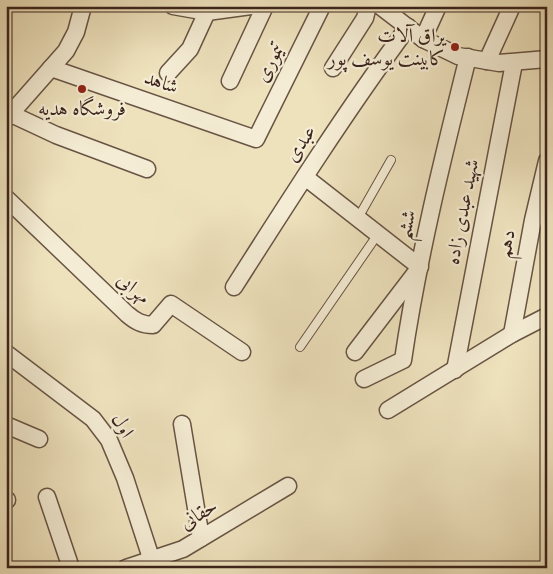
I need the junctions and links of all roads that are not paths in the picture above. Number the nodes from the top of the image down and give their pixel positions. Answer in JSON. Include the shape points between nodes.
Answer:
{"nodes":[{"id":1,"x":83,"y":6,"type":"edge"},
{"id":2,"x":173,"y":6,"type":"edge"},
{"id":3,"x":251,"y":6,"type":"edge"},
{"id":4,"x":265,"y":6,"type":"edge"},
{"id":5,"x":322,"y":6,"type":"edge"},
{"id":6,"x":368,"y":6,"type":"edge"},
{"id":7,"x":380,"y":6,"type":"edge"},
{"id":8,"x":438,"y":6,"type":"edge"},
{"id":9,"x":512,"y":6,"type":"edge"},
{"id":10,"x":207,"y":12,"type":"junction"},
{"id":11,"x":408,"y":27,"type":"junction"},
{"id":12,"x":423,"y":39,"type":"junction"},
{"id":13,"x":468,"y":57,"type":"junction"},
{"id":14,"x":547,"y":59,"type":"edge"},
{"id":15,"x":487,"y":61,"type":"junction"},
{"id":16,"x":514,"y":62,"type":"junction"},
{"id":17,"x":51,"y":68,"type":"junction"},
{"id":18,"x":333,"y":68,"type":"dead end"},
{"id":19,"x":168,"y":73,"type":"dead end"},
{"id":20,"x":230,"y":81,"type":"dead end"},
{"id":21,"x":8,"y":117,"type":"edge"},
{"id":22,"x":256,"y":139,"type":"joint"},
{"id":23,"x":392,"y":160,"type":"dead end"},
{"id":24,"x":547,"y":161,"type":"edge"},
{"id":25,"x":147,"y":169,"type":"dead end"},
{"id":26,"x":305,"y":177,"type":"junction"},
{"id":27,"x":6,"y":198,"type":"edge"},
{"id":28,"x":358,"y":218,"type":"junction"},
{"id":29,"x":540,"y":220,"type":"edge"},
{"id":30,"x":378,"y":234,"type":"junction"},
{"id":31,"x":420,"y":267,"type":"junction"},
{"id":32,"x":234,"y":287,"type":"dead end"},
{"id":33,"x":547,"y":316,"type":"edge"},
{"id":34,"x":512,"y":334,"type":"junction"},
{"id":35,"x":300,"y":347,"type":"dead end"},
{"id":36,"x":242,"y":352,"type":"dead end"},
{"id":37,"x":355,"y":352,"type":"dead end"},
{"id":38,"x":6,"y":353,"type":"edge"},
{"id":39,"x":455,"y":370,"type":"junction"},
{"id":40,"x":364,"y":379,"type":"dead end"},
{"id":41,"x":388,"y":410,"type":"dead end"},
{"id":42,"x":182,"y":424,"type":"dead end"},
{"id":43,"x":6,"y":425,"type":"edge"},
{"id":44,"x":39,"y":439,"type":"dead end"},
{"id":45,"x":288,"y":486,"type":"dead end"},
{"id":46,"x":47,"y":497,"type":"dead end"},
{"id":47,"x":201,"y":538,"type":"junction"},
{"id":48,"x":151,"y":558,"type":"junction"},
{"id":49,"x":72,"y":568,"type":"edge"},
{"id":50,"x":126,"y":568,"type":"edge"}],
"edges":[{"from":1,"to":17,"type":"street","via":[[76,32],[66,51]]},
{"from":2,"to":10,"type":"street"},
{"from":3,"to":10,"type":"street"},
{"from":4,"to":20,"type":"street"},
{"from":5,"to":22,"type":"street","name":"تیموری"},
{"from":6,"to":18,"type":"street","via":[[365,18]]},
{"from":7,"to":11,"type":"street"},
{"from":8,"to":12,"type":"street"},
{"from":9,"to":15,"type":"street"},
{"from":10,"to":19,"type":"street","via":[[190,49]]},
{"from":11,"to":12,"type":"street"},
{"from":11,"to":26,"type":"street","name":"عبدی"},
{"from":12,"to":13,"type":"street","via":[[458,56]]},
{"from":13,"to":15,"type":"street"},
{"from":13,"to":31,"type":"street","name":"ششم"},
{"from":14,"to":16,"type":"street"},
{"from":15,"to":16,"type":"street"},
{"from":16,"to":39,"type":"street","name":"شهید عبدی زاده"},
{"from":17,"to":21,"type":"street"},
{"from":17,"to":22,"type":"street","name":"شاهد"},
{"from":21,"to":25,"type":"street"},
{"from":23,"to":28,"type":"lane"},
{"from":24,"to":29,"type":"street","name":"دهم"},
{"from":26,"to":28,"type":"street"},
{"from":26,"to":32,"type":"street","name":"عبدی"},
{"from":27,"to":36,"type":"street","name":"مهرابی","via":[[136,322],[153,326],[171,304]]},
{"from":28,"to":30,"type":"street"},
{"from":29,"to":34,"type":"street","name":"دهم"},
{"from":30,"to":31,"type":"street"},
{"from":30,"to":35,"type":"lane"},
{"from":31,"to":37,"type":"street"},
{"from":31,"to":40,"type":"street","name":"ششم","via":[[404,360]]},
{"from":33,"to":34,"type":"street"},
{"from":34,"to":39,"type":"street"},
{"from":38,"to":48,"type":"street","name":"اول","via":[[93,418],[109,440]]},
{"from":39,"to":41,"type":"street"},
{"from":42,"to":47,"type":"street"},
{"from":43,"to":44,"type":"street"},
{"from":45,"to":47,"type":"street","name":"حقانی"},
{"from":46,"to":49,"type":"street"},
{"from":47,"to":48,"type":"street","name":"حقانی","via":[[183,549]]},
{"from":48,"to":50,"type":"street","name":"حقانی"}]}
